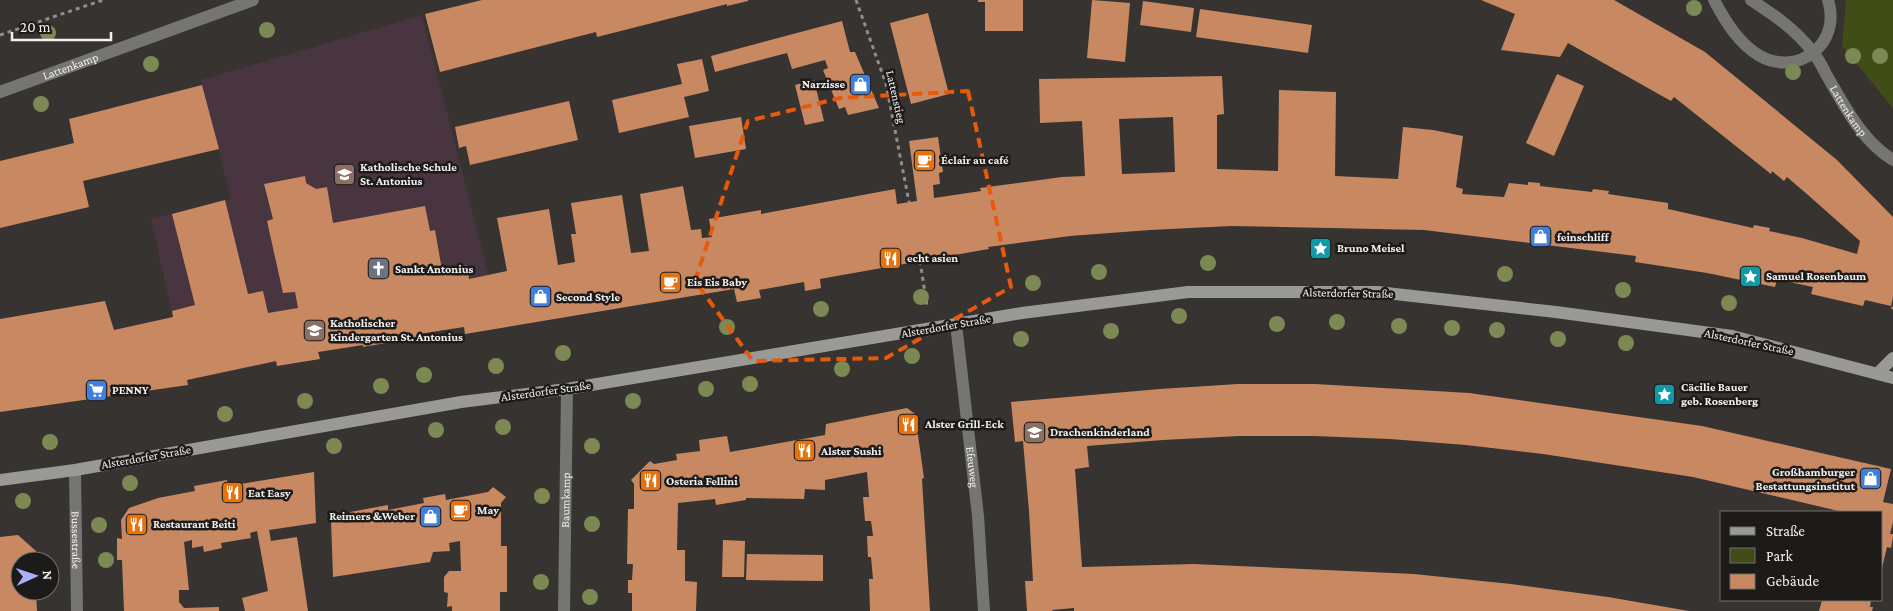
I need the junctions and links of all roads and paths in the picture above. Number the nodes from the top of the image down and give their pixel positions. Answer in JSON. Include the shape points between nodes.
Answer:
{"nodes":[{"id":1,"x":103,"y":0,"type":"edge"},
{"id":2,"x":253,"y":0,"type":"edge"},
{"id":3,"x":856,"y":0,"type":"edge"},
{"id":4,"x":1714,"y":0,"type":"edge"},
{"id":5,"x":1751,"y":0,"type":"edge"},
{"id":6,"x":1828,"y":0,"type":"edge"},
{"id":7,"x":0,"y":36,"type":"edge"},
{"id":8,"x":1814,"y":52,"type":"junction"},
{"id":9,"x":0,"y":92,"type":"edge"},
{"id":10,"x":1893,"y":160,"type":"edge"},
{"id":11,"x":909,"y":202,"type":"dead end"},
{"id":12,"x":920,"y":262,"type":"dead end"},
{"id":13,"x":956,"y":324,"type":"junction"},
{"id":14,"x":931,"y":328,"type":"junction"},
{"id":15,"x":1893,"y":358,"type":"edge"},
{"id":16,"x":1878,"y":373,"type":"junction"},
{"id":17,"x":1893,"y":378,"type":"edge"},
{"id":18,"x":567,"y":389,"type":"junction"},
{"id":19,"x":75,"y":470,"type":"junction"},
{"id":20,"x":0,"y":480,"type":"edge"},
{"id":21,"x":77,"y":611,"type":"edge"},
{"id":22,"x":564,"y":611,"type":"edge"},
{"id":23,"x":984,"y":611,"type":"edge"}],
"edges":[{"from":1,"to":7,"type":"path"},
{"from":2,"to":9,"type":"street","name":"Lattenkamp"},
{"from":3,"to":11,"type":"path","name":"Lattenstieg","via":[[886,84]]},
{"from":4,"to":8,"type":"street","via":[[1732,30],[1759,55],[1769,60],[1789,61]]},
{"from":5,"to":8,"type":"street","name":"Lattenkamp","via":[[1778,16]]},
{"from":6,"to":8,"type":"street","via":[[1830,29],[1827,38]]},
{"from":8,"to":10,"type":"street","name":"Lattenkamp","via":[[1856,125]]},
{"from":12,"to":14,"type":"path"},
{"from":13,"to":14,"type":"street","name":"Alsterdorfer Straße"},
{"from":13,"to":16,"type":"street","name":"Alsterdorfer Straße","via":[[1188,292],[1377,292],[1732,336]]},
{"from":13,"to":23,"type":"street","name":"Efeuweg","via":[[978,516]]},
{"from":14,"to":18,"type":"street","name":"Alsterdorfer Straße"},
{"from":15,"to":16,"type":"street"},
{"from":16,"to":17,"type":"street","name":"Alsterdorfer Straße"},
{"from":18,"to":19,"type":"street","name":"Alsterdorfer Straße","via":[[461,402]]},
{"from":18,"to":22,"type":"street","name":"Baumkamp"},
{"from":19,"to":20,"type":"street","name":"Alsterdorfer Straße"},
{"from":19,"to":21,"type":"street","name":"Bussestraße"}]}
